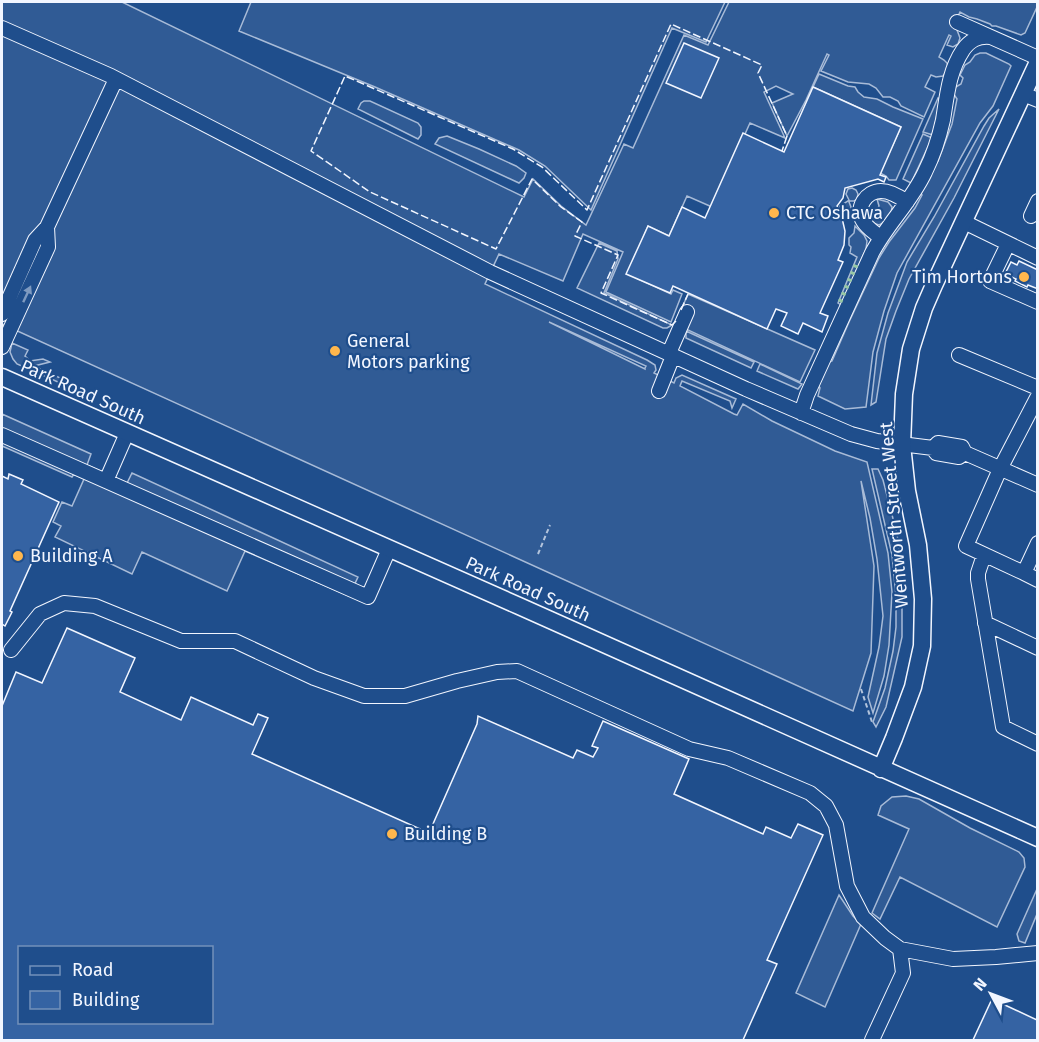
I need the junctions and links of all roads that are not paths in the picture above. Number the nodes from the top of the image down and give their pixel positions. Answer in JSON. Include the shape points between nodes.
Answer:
{"nodes":[{"id":1,"x":957,"y":22,"type":"dead end"},
{"id":2,"x":2,"y":28,"type":"edge"},
{"id":3,"x":990,"y":37,"type":"junction"},
{"id":4,"x":1038,"y":60,"type":"edge"},
{"id":5,"x":116,"y":79,"type":"junction"},
{"id":6,"x":1030,"y":97,"type":"edge"},
{"id":7,"x":1038,"y":201,"type":"edge"},
{"id":8,"x":907,"y":202,"type":"junction"},
{"id":9,"x":1031,"y":216,"type":"dead end"},
{"id":10,"x":964,"y":222,"type":"junction"},
{"id":11,"x":47,"y":227,"type":"junction"},
{"id":12,"x":880,"y":237,"type":"junction"},
{"id":13,"x":1006,"y":247,"type":"junction"},
{"id":14,"x":1038,"y":258,"type":"edge"},
{"id":15,"x":1038,"y":266,"type":"edge"},
{"id":16,"x":1038,"y":302,"type":"edge"},
{"id":17,"x":687,"y":312,"type":"dead end"},
{"id":18,"x":2,"y":314,"type":"edge"},
{"id":19,"x":2,"y":347,"type":"edge"},
{"id":20,"x":671,"y":354,"type":"junction"},
{"id":21,"x":959,"y":355,"type":"dead end"},
{"id":22,"x":2,"y":377,"type":"edge"},
{"id":23,"x":1038,"y":388,"type":"edge"},
{"id":24,"x":659,"y":391,"type":"dead end"},
{"id":25,"x":1038,"y":396,"type":"edge"},
{"id":26,"x":801,"y":413,"type":"junction"},
{"id":27,"x":128,"y":433,"type":"junction"},
{"id":28,"x":2,"y":435,"type":"edge"},
{"id":29,"x":902,"y":445,"type":"junction"},
{"id":30,"x":1000,"y":469,"type":"junction"},
{"id":31,"x":106,"y":481,"type":"junction"},
{"id":32,"x":1038,"y":485,"type":"edge"},
{"id":33,"x":1038,"y":543,"type":"edge"},
{"id":34,"x":389,"y":549,"type":"junction"},
{"id":35,"x":984,"y":555,"type":"junction"},
{"id":36,"x":1024,"y":573,"type":"junction"},
{"id":37,"x":1038,"y":580,"type":"edge"},
{"id":38,"x":985,"y":623,"type":"junction"},
{"id":39,"x":1038,"y":648,"type":"edge"},
{"id":40,"x":5,"y":652,"type":"edge"},
{"id":41,"x":1038,"y":744,"type":"edge"},
{"id":42,"x":880,"y":769,"type":"junction"},
{"id":43,"x":1038,"y":838,"type":"edge"},
{"id":44,"x":900,"y":949,"type":"junction"},
{"id":45,"x":1038,"y":953,"type":"edge"},
{"id":46,"x":872,"y":1041,"type":"edge"}],
"edges":[{"from":1,"to":3,"type":"lane"},
{"from":2,"to":5,"type":"lane"},
{"from":3,"to":4,"type":"lane"},
{"from":3,"to":8,"type":"lane","via":[[972,40],[958,58],[947,88],[937,140],[924,174]]},
{"from":4,"to":6,"type":"main road","name":"Wentworth Street West"},
{"from":5,"to":11,"type":"lane"},
{"from":5,"to":20,"type":"lane","via":[[490,272]]},
{"from":6,"to":10,"type":"main road","name":"Wentworth Street West"},
{"from":7,"to":9,"type":"lane"},
{"from":8,"to":12,"type":"lane"},
{"from":8,"to":12,"type":"lane","via":[[882,191],[874,192],[862,203],[862,220]]},
{"from":10,"to":13,"type":"lane"},
{"from":10,"to":29,"type":"main road","name":"Wentworth Street West","via":[[924,308],[910,349],[903,394]]},
{"from":11,"to":18,"type":"lane","via":[[35,240]]},
{"from":19,"to":11,"type":"lane","one_way":true,"via":[[48,247]]},
{"from":12,"to":26,"type":"lane"},
{"from":13,"to":14,"type":"lane"},
{"from":13,"to":15,"type":"lane"},
{"from":13,"to":16,"type":"lane","via":[[990,281]]},
{"from":17,"to":20,"type":"lane"},
{"from":20,"to":24,"type":"lane"},
{"from":20,"to":26,"type":"lane"},
{"from":21,"to":23,"type":"lane"},
{"from":22,"to":27,"type":"main road","name":"Park Road South"},
{"from":25,"to":30,"type":"lane"},
{"from":26,"to":29,"type":"lane","via":[[851,434]]},
{"from":27,"to":31,"type":"lane"},
{"from":27,"to":34,"type":"main road","name":"Park Road South"},
{"from":28,"to":31,"type":"lane"},
{"from":29,"to":30,"type":"lane","via":[[933,448],[938,443],[962,447],[965,453]]},
{"from":29,"to":42,"type":"main road","name":"Wentworth Street West","via":[[918,545],[922,646],[913,687]]},
{"from":30,"to":32,"type":"lane"},
{"from":30,"to":35,"type":"lane","via":[[966,546]]},
{"from":31,"to":34,"type":"lane","via":[[368,597]]},
{"from":33,"to":36,"type":"lane"},
{"from":34,"to":42,"type":"main road","name":"Park Road South"},
{"from":35,"to":36,"type":"lane"},
{"from":35,"to":38,"type":"lane","via":[[978,573]]},
{"from":36,"to":37,"type":"lane"},
{"from":38,"to":39,"type":"lane"},
{"from":38,"to":41,"type":"lane","via":[[1003,727]]},
{"from":40,"to":44,"type":"lane","via":[[40,614],[64,603],[95,606],[181,641],[235,641],[314,678],[364,696],[405,696],[497,672],[517,671],[689,748],[728,758],[810,794],[826,806],[836,825],[847,886],[863,917]]},
{"from":42,"to":43,"type":"main road","name":"Park Road South"},
{"from":44,"to":45,"type":"lane","via":[[953,959]]},
{"from":44,"to":46,"type":"lane","via":[[903,973]]}]}
